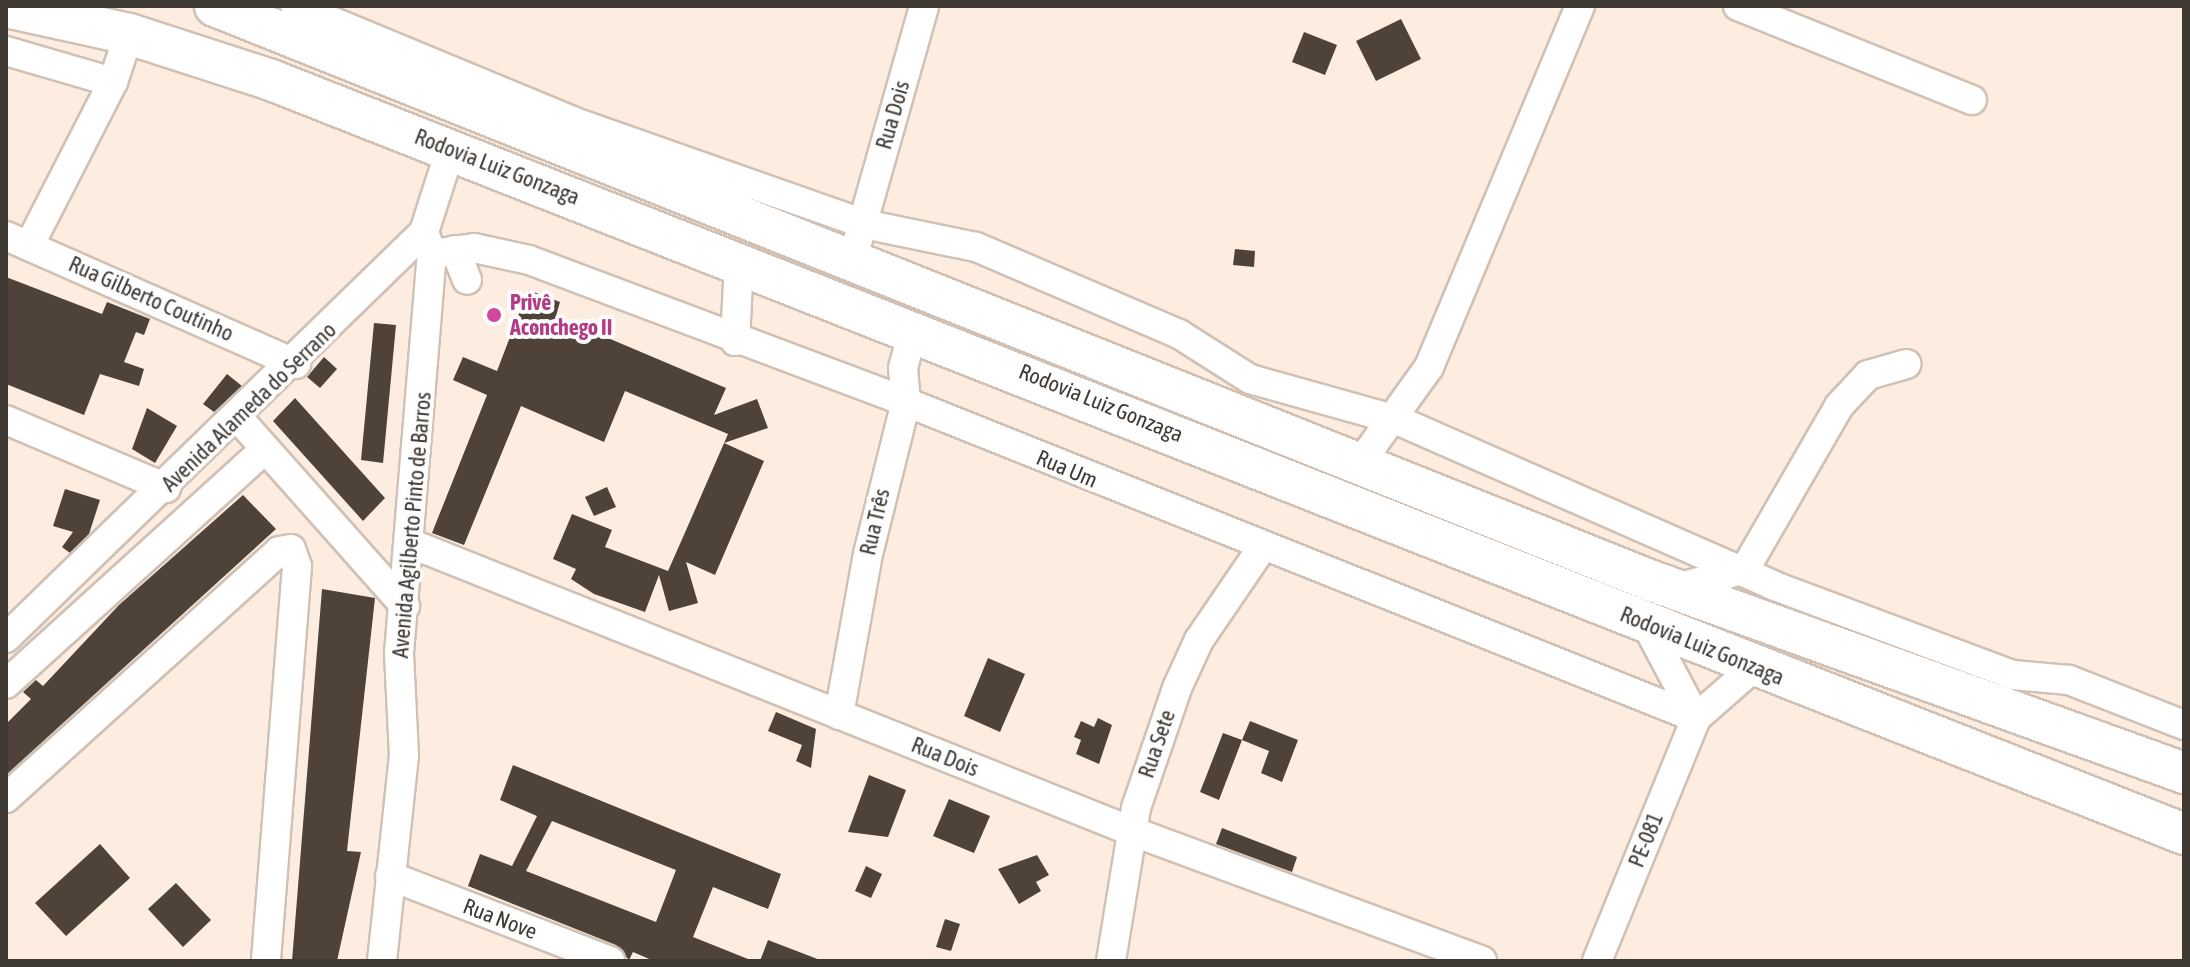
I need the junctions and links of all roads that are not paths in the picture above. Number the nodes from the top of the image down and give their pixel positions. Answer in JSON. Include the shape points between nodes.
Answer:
{"nodes":[{"id":1,"x":215,"y":6,"type":"edge"},
{"id":2,"x":295,"y":6,"type":"edge"},
{"id":3,"x":924,"y":6,"type":"edge"},
{"id":4,"x":1580,"y":6,"type":"edge"},
{"id":5,"x":1738,"y":6,"type":"edge"},
{"id":6,"x":6,"y":7,"type":"edge"},
{"id":7,"x":129,"y":34,"type":"junction"},
{"id":8,"x":6,"y":51,"type":"edge"},
{"id":9,"x":113,"y":82,"type":"junction"},
{"id":10,"x":1972,"y":100,"type":"dead end"},
{"id":11,"x":451,"y":148,"type":"junction"},
{"id":12,"x":18,"y":241,"type":"edge"},
{"id":13,"x":858,"y":242,"type":"junction"},
{"id":14,"x":437,"y":245,"type":"junction"},
{"id":15,"x":739,"y":262,"type":"junction"},
{"id":16,"x":467,"y":280,"type":"dead end"},
{"id":17,"x":913,"y":331,"type":"junction"},
{"id":18,"x":735,"y":341,"type":"junction"},
{"id":19,"x":296,"y":364,"type":"junction"},
{"id":20,"x":1906,"y":364,"type":"dead end"},
{"id":21,"x":906,"y":402,"type":"junction"},
{"id":22,"x":239,"y":419,"type":"junction"},
{"id":23,"x":6,"y":420,"type":"edge"},
{"id":24,"x":1397,"y":420,"type":"junction"},
{"id":25,"x":265,"y":449,"type":"junction"},
{"id":26,"x":1360,"y":463,"type":"junction"},
{"id":27,"x":166,"y":488,"type":"junction"},
{"id":28,"x":1647,"y":530,"type":"junction"},
{"id":29,"x":412,"y":544,"type":"junction"},
{"id":30,"x":1561,"y":544,"type":"junction"},
{"id":31,"x":1261,"y":549,"type":"junction"},
{"id":32,"x":1745,"y":569,"type":"junction"},
{"id":33,"x":1673,"y":589,"type":"junction"},
{"id":34,"x":405,"y":606,"type":"junction"},
{"id":35,"x":1646,"y":624,"type":"junction"},
{"id":36,"x":6,"y":638,"type":"edge"},
{"id":37,"x":1754,"y":667,"type":"junction"},
{"id":38,"x":6,"y":684,"type":"edge"},
{"id":39,"x":839,"y":715,"type":"junction"},
{"id":40,"x":1696,"y":718,"type":"junction"},
{"id":41,"x":2184,"y":725,"type":"edge"},
{"id":42,"x":2184,"y":773,"type":"edge"},
{"id":43,"x":6,"y":798,"type":"edge"},
{"id":44,"x":1134,"y":832,"type":"junction"},
{"id":45,"x":2184,"y":834,"type":"edge"},
{"id":46,"x":390,"y":876,"type":"junction"},
{"id":47,"x":266,"y":961,"type":"edge"},
{"id":48,"x":382,"y":961,"type":"edge"},
{"id":49,"x":610,"y":961,"type":"edge"},
{"id":50,"x":1111,"y":961,"type":"edge"},
{"id":51,"x":1482,"y":961,"type":"edge"},
{"id":52,"x":1597,"y":961,"type":"edge"}],
"edges":[{"from":1,"to":13,"type":"highway","name":"Rodovia Luiz Gonzaga"},
{"from":2,"to":13,"type":"street"},
{"from":3,"to":13,"type":"street","name":"Rua Dois"},
{"from":4,"to":24,"type":"street","via":[[1429,367]]},
{"from":5,"to":10,"type":"street"},
{"from":6,"to":7,"type":"highway","name":"Rodovia Luiz Gonzaga"},
{"from":7,"to":9,"type":"street"},
{"from":7,"to":11,"type":"highway","name":"Rodovia Luiz Gonzaga"},
{"from":8,"to":9,"type":"street"},
{"from":9,"to":12,"type":"street"},
{"from":11,"to":14,"type":"street","name":"Avenida Alameda do Serrano"},
{"from":11,"to":15,"type":"highway","name":"Rodovia Luiz Gonzaga"},
{"from":12,"to":19,"type":"street","name":"Rua Gilberto Coutinho"},
{"from":13,"to":24,"type":"street","via":[[976,247],[1179,334],[1250,379]]},
{"from":13,"to":26,"type":"highway","name":"Rodovia Luiz Gonzaga"},
{"from":14,"to":16,"type":"street"},
{"from":14,"to":18,"type":"street","name":"Rua Um","via":[[529,260]]},
{"from":14,"to":19,"type":"street","name":"Avenida Alameda do Serrano"},
{"from":14,"to":29,"type":"street","name":"Avenida Agilberto Pinto de Barros"},
{"from":15,"to":17,"type":"highway","name":"Rodovia Luiz Gonzaga"},
{"from":15,"to":18,"type":"street"},
{"from":17,"to":21,"type":"street","name":"Rua Três","via":[[903,368]]},
{"from":17,"to":35,"type":"highway","name":"Rodovia Luiz Gonzaga"},
{"from":18,"to":21,"type":"street","name":"Rua Um","via":[[790,370]]},
{"from":19,"to":22,"type":"street","name":"Avenida Alameda do Serrano"},
{"from":20,"to":32,"type":"street","via":[[1877,370],[1839,406]]},
{"from":21,"to":31,"type":"street","name":"Rua Um"},
{"from":21,"to":39,"type":"street","name":"Rua Três","via":[[868,554]]},
{"from":22,"to":25,"type":"street"},
{"from":22,"to":27,"type":"street","name":"Avenida Alameda do Serrano"},
{"from":23,"to":27,"type":"street"},
{"from":24,"to":26,"type":"street"},
{"from":24,"to":28,"type":"street"},
{"from":25,"to":34,"type":"street"},
{"from":25,"to":38,"type":"street","name":"Avenida Alameda do Serrano"},
{"from":26,"to":30,"type":"highway","name":"Rodovia Luiz Gonzaga"},
{"from":27,"to":36,"type":"street","name":"Avenida Alameda do Serrano"},
{"from":28,"to":30,"type":"street"},
{"from":28,"to":32,"type":"street"},
{"from":29,"to":34,"type":"street","name":"Avenida Agilberto Pinto de Barros"},
{"from":29,"to":39,"type":"street","name":"Rua Dois"},
{"from":30,"to":33,"type":"highway","name":"Rodovia Luiz Gonzaga"},
{"from":31,"to":40,"type":"street","name":"Rua Um"},
{"from":31,"to":44,"type":"street","name":"Rua Sete","via":[[1199,640],[1177,688]]},
{"from":32,"to":33,"type":"street"},
{"from":32,"to":41,"type":"street","via":[[2013,675],[2069,680]]},
{"from":33,"to":42,"type":"highway","name":"Rodovia Luiz Gonzaga"},
{"from":34,"to":46,"type":"street","name":"Avenida Agilberto Pinto de Barros","via":[[404,756]]},
{"from":35,"to":37,"type":"highway","name":"Rodovia Luiz Gonzaga"},
{"from":35,"to":40,"type":"street"},
{"from":37,"to":40,"type":"street"},
{"from":37,"to":45,"type":"highway","name":"Rodovia Luiz Gonzaga"},
{"from":39,"to":44,"type":"street","name":"Rua Dois"},
{"from":40,"to":52,"type":"street","name":"PE-081","number":"PE-081"},
{"from":43,"to":47,"type":"street","via":[[279,551],[291,549],[297,566]]},
{"from":44,"to":50,"type":"street","name":"Rua Sete"},
{"from":44,"to":51,"type":"street","name":"Rua Dois"},
{"from":46,"to":48,"type":"street","name":"Avenida Agilberto Pinto de Barros"},
{"from":46,"to":49,"type":"street","name":"Rua Nove"}]}
